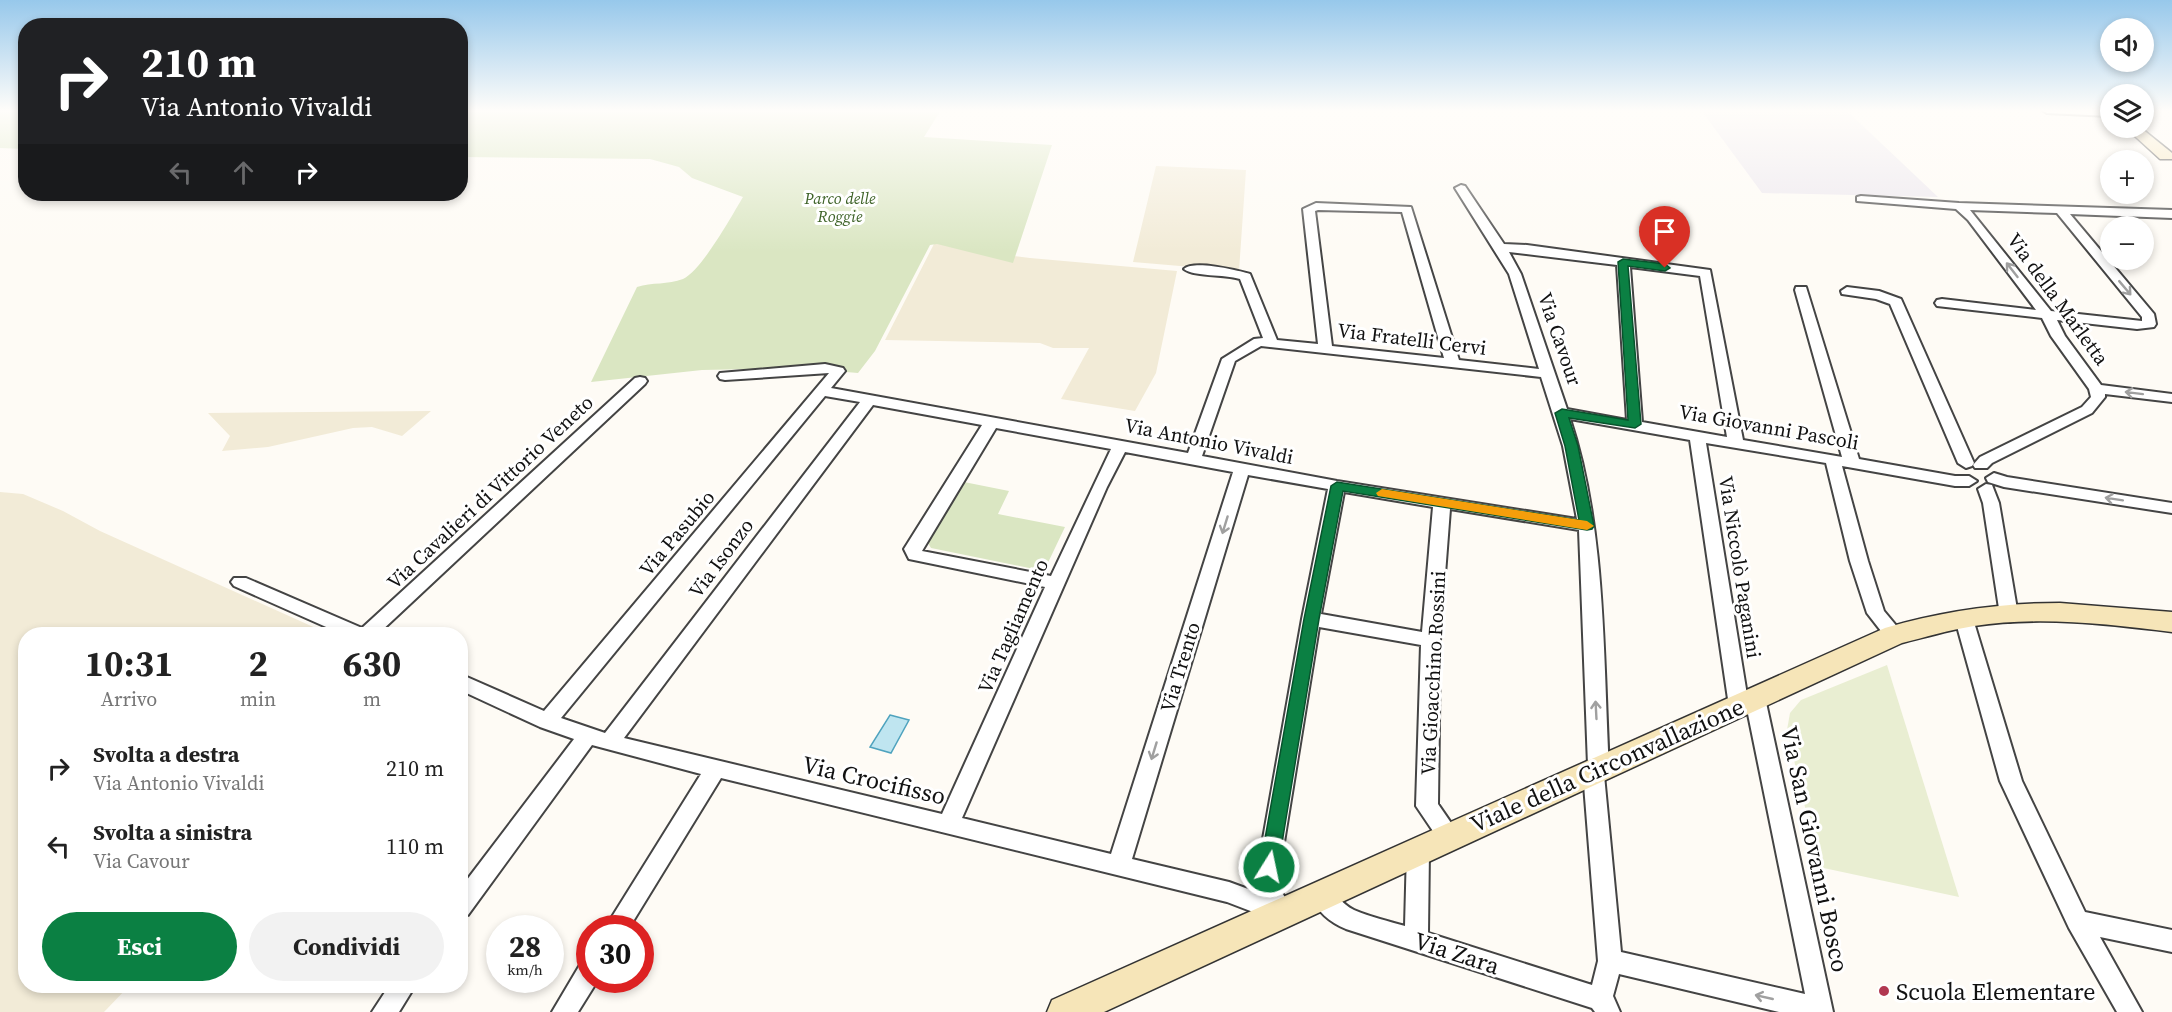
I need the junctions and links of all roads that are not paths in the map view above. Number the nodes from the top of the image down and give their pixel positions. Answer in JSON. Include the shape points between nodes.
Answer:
{"nodes":[{"id":1,"x":1461,"y":188,"type":"dead end"},
{"id":2,"x":1861,"y":199,"type":"dead end"},
{"id":3,"x":1959,"y":206,"type":"junction"},
{"id":4,"x":2061,"y":210,"type":"junction"},
{"id":5,"x":2172,"y":214,"type":"edge"},
{"id":6,"x":1502,"y":248,"type":"junction"},
{"id":7,"x":1623,"y":262,"type":"junction"},
{"id":8,"x":1190,"y":269,"type":"dead end"},
{"id":9,"x":1802,"y":290,"type":"dead end"},
{"id":10,"x":1847,"y":291,"type":"dead end"},
{"id":11,"x":1942,"y":303,"type":"dead end"},
{"id":12,"x":2049,"y":316,"type":"junction"},
{"id":13,"x":1271,"y":342,"type":"junction"},
{"id":14,"x":1325,"y":349,"type":"junction"},
{"id":15,"x":1453,"y":364,"type":"junction"},
{"id":16,"x":1549,"y":374,"type":"junction"},
{"id":17,"x":725,"y":376,"type":"dead end"},
{"id":18,"x":640,"y":381,"type":"dead end"},
{"id":19,"x":2096,"y":389,"type":"junction"},
{"id":20,"x":823,"y":391,"type":"junction"},
{"id":21,"x":2172,"y":398,"type":"edge"},
{"id":22,"x":869,"y":400,"type":"junction"},
{"id":23,"x":1562,"y":413,"type":"junction"},
{"id":24,"x":992,"y":422,"type":"junction"},
{"id":25,"x":1635,"y":424,"type":"junction"},
{"id":26,"x":1696,"y":436,"type":"junction"},
{"id":27,"x":1736,"y":442,"type":"junction"},
{"id":28,"x":1120,"y":446,"type":"junction"},
{"id":29,"x":1193,"y":460,"type":"junction"},
{"id":30,"x":1833,"y":461,"type":"junction"},
{"id":31,"x":1852,"y":464,"type":"junction"},
{"id":32,"x":1974,"y":464,"type":"junction"},
{"id":33,"x":1242,"y":469,"type":"junction"},
{"id":34,"x":1969,"y":481,"type":"junction"},
{"id":35,"x":1990,"y":483,"type":"junction"},
{"id":36,"x":1337,"y":486,"type":"junction"},
{"id":37,"x":1442,"y":503,"type":"junction"},
{"id":38,"x":2172,"y":508,"type":"edge"},
{"id":39,"x":1587,"y":526,"type":"junction"},
{"id":40,"x":240,"y":582,"type":"dead end"},
{"id":41,"x":1057,"y":583,"type":"junction"},
{"id":42,"x":2009,"y":615,"type":"junction"},
{"id":43,"x":1311,"y":619,"type":"junction"},
{"id":44,"x":1964,"y":619,"type":"junction"},
{"id":45,"x":2172,"y":622,"type":"edge"},
{"id":46,"x":342,"y":627,"type":"edge"},
{"id":47,"x":376,"y":627,"type":"edge"},
{"id":48,"x":1895,"y":635,"type":"junction"},
{"id":49,"x":1431,"y":640,"type":"junction"},
{"id":50,"x":468,"y":685,"type":"edge"},
{"id":51,"x":1747,"y":702,"type":"junction"},
{"id":52,"x":547,"y":721,"type":"junction"},
{"id":53,"x":587,"y":736,"type":"junction"},
{"id":54,"x":609,"y":743,"type":"junction"},
{"id":55,"x":715,"y":770,"type":"junction"},
{"id":56,"x":1596,"y":770,"type":"junction"},
{"id":57,"x":948,"y":825,"type":"junction"},
{"id":58,"x":1449,"y":836,"type":"junction"},
{"id":59,"x":1418,"y":850,"type":"junction"},
{"id":60,"x":1119,"y":865,"type":"junction"},
{"id":61,"x":1321,"y":895,"type":"junction"},
{"id":62,"x":468,"y":897,"type":"edge"},
{"id":63,"x":1282,"y":913,"type":"junction"},
{"id":64,"x":624,"y":915,"type":"edge"},
{"id":65,"x":2077,"y":921,"type":"junction"},
{"id":66,"x":1416,"y":940,"type":"junction"},
{"id":67,"x":2172,"y":941,"type":"edge"},
{"id":68,"x":1610,"y":961,"type":"junction"},
{"id":69,"x":398,"y":993,"type":"edge"},
{"id":70,"x":576,"y":993,"type":"edge"},
{"id":71,"x":1604,"y":1005,"type":"edge"},
{"id":72,"x":1821,"y":1011,"type":"edge"},
{"id":73,"x":384,"y":1012,"type":"edge"},
{"id":74,"x":564,"y":1012,"type":"edge"},
{"id":75,"x":1065,"y":1012,"type":"edge"},
{"id":76,"x":2130,"y":1012,"type":"edge"}],
"edges":[{"from":1,"to":6,"type":"street","name":"Via Cavour"},
{"from":2,"to":3,"type":"street"},
{"from":3,"to":4,"type":"street"},
{"from":12,"to":3,"type":"street","name":"Via della Marletta","one_way":true},
{"from":4,"to":5,"type":"street"},
{"from":4,"to":12,"type":"street","one_way":true,"via":[[2149,317],[2149,324]]},
{"from":6,"to":7,"type":"street"},
{"from":6,"to":16,"type":"street","name":"Via Cavour","via":[[1515,274]]},
{"from":7,"to":25,"type":"street"},
{"from":7,"to":27,"type":"street","via":[[1706,273]]},
{"from":8,"to":13,"type":"street","via":[[1245,277]]},
{"from":9,"to":31,"type":"street"},
{"from":10,"to":32,"type":"street","via":[[1879,295],[1896,302]]},
{"from":11,"to":12,"type":"street"},
{"from":12,"to":19,"type":"street","name":"Via della Marletta","via":[[2058,336]]},
{"from":13,"to":14,"type":"street","name":"Via Fratelli Cervi"},
{"from":13,"to":29,"type":"street","via":[[1259,342],[1229,359]]},
{"from":14,"to":15,"type":"street","name":"Via Fratelli Cervi"},
{"from":14,"to":15,"type":"street","via":[[1309,209],[1407,209]]},
{"from":15,"to":16,"type":"street","name":"Via Fratelli Cervi"},
{"from":16,"to":23,"type":"street","name":"Via Cavour"},
{"from":17,"to":20,"type":"street","name":"Via Pasubio","via":[[825,368],[838,371]]},
{"from":18,"to":47,"type":"street","name":"Via Cavalieri di Vittorio Veneto"},
{"from":21,"to":19,"type":"street","one_way":true},
{"from":19,"to":32,"type":"street","name":"Via della Marletta","via":[[2098,397],[2087,410]]},
{"from":20,"to":22,"type":"street","name":"Via Antonio Vivaldi"},
{"from":20,"to":52,"type":"street","name":"Via Pasubio"},
{"from":22,"to":24,"type":"street","name":"Via Antonio Vivaldi"},
{"from":22,"to":54,"type":"street","name":"Via Isonzo"},
{"from":23,"to":25,"type":"street","name":"Via Giovanni Pascoli"},
{"from":23,"to":39,"type":"street","name":"Via Cavour"},
{"from":24,"to":28,"type":"street","name":"Via Antonio Vivaldi"},
{"from":24,"to":41,"type":"street","via":[[913,549],[915,555]]},
{"from":25,"to":26,"type":"street","name":"Via Giovanni Pascoli"},
{"from":26,"to":27,"type":"street","name":"Via Giovanni Pascoli"},
{"from":26,"to":51,"type":"street","name":"Via Niccolò Paganini"},
{"from":27,"to":30,"type":"street","name":"Via Giovanni Pascoli"},
{"from":28,"to":29,"type":"street","name":"Via Antonio Vivaldi"},
{"from":28,"to":41,"type":"street","name":"Via Tagliamento"},
{"from":29,"to":33,"type":"street","name":"Via Antonio Vivaldi"},
{"from":30,"to":31,"type":"street","name":"Via Giovanni Pascoli"},
{"from":30,"to":48,"type":"street","via":[[1876,613]]},
{"from":31,"to":34,"type":"street","name":"Via Giovanni Pascoli"},
{"from":32,"to":34,"type":"street","via":[[1964,471]]},
{"from":32,"to":35,"type":"street","via":[[1990,471]]},
{"from":33,"to":36,"type":"street","name":"Via Antonio Vivaldi"},
{"from":33,"to":60,"type":"street","name":"Via Trento","one_way":true},
{"from":34,"to":35,"type":"street"},
{"from":38,"to":35,"type":"street","one_way":true},
{"from":35,"to":42,"type":"street"},
{"from":36,"to":37,"type":"street","name":"Via Antonio Vivaldi"},
{"from":36,"to":43,"type":"street"},
{"from":37,"to":39,"type":"street","name":"Via Antonio Vivaldi"},
{"from":37,"to":49,"type":"street","name":"Via Gioacchino Rossini"},
{"from":56,"to":39,"type":"street","name":"Via Cavour","one_way":true},
{"from":40,"to":46,"type":"street"},
{"from":41,"to":57,"type":"street","name":"Via Tagliamento"},
{"from":42,"to":44,"type":"street","name":"Viale della Circonvallazione"},
{"from":42,"to":45,"type":"street","name":"Viale della Circonvallazione","via":[[2113,615]]},
{"from":43,"to":49,"type":"street"},
{"from":43,"to":63,"type":"street","via":[[1269,867],[1269,891]]},
{"from":44,"to":48,"type":"street","name":"Viale della Circonvallazione"},
{"from":44,"to":65,"type":"street","via":[[2011,781]]},
{"from":48,"to":51,"type":"street","name":"Viale della Circonvallazione"},
{"from":49,"to":58,"type":"street","name":"Via Gioacchino Rossini","via":[[1427,806]]},
{"from":50,"to":52,"type":"street","name":"Via Crocifisso"},
{"from":51,"to":56,"type":"street","name":"Viale della Circonvallazione"},
{"from":51,"to":72,"type":"street","name":"Via San Giovanni Bosco"},
{"from":52,"to":53,"type":"street","name":"Via Crocifisso"},
{"from":53,"to":54,"type":"street","name":"Via Crocifisso"},
{"from":53,"to":62,"type":"street"},
{"from":54,"to":55,"type":"street","name":"Via Crocifisso"},
{"from":55,"to":57,"type":"street","name":"Via Crocifisso"},
{"from":55,"to":64,"type":"street"},
{"from":56,"to":58,"type":"street","name":"Viale della Circonvallazione"},
{"from":56,"to":68,"type":"street","name":"Via Cavour"},
{"from":57,"to":60,"type":"street","name":"Via Crocifisso"},
{"from":58,"to":59,"type":"street","name":"Viale della Circonvallazione"},
{"from":59,"to":61,"type":"street","name":"Viale della Circonvallazione"},
{"from":59,"to":66,"type":"street"},
{"from":60,"to":63,"type":"street","name":"Via Crocifisso","via":[[1229,892]]},
{"from":61,"to":63,"type":"street","name":"Viale della Circonvallazione"},
{"from":61,"to":66,"type":"street","name":"Via Zara","via":[[1346,918]]},
{"from":63,"to":75,"type":"street","name":"Viale della Circonvallazione"},
{"from":65,"to":67,"type":"street"},
{"from":65,"to":76,"type":"street"},
{"from":66,"to":71,"type":"street","name":"Via Zara"},
{"from":68,"to":71,"type":"street","name":"Via Cavour"},
{"from":72,"to":68,"type":"street","one_way":true},
{"from":69,"to":73,"type":"street"},
{"from":70,"to":74,"type":"street"}]}
